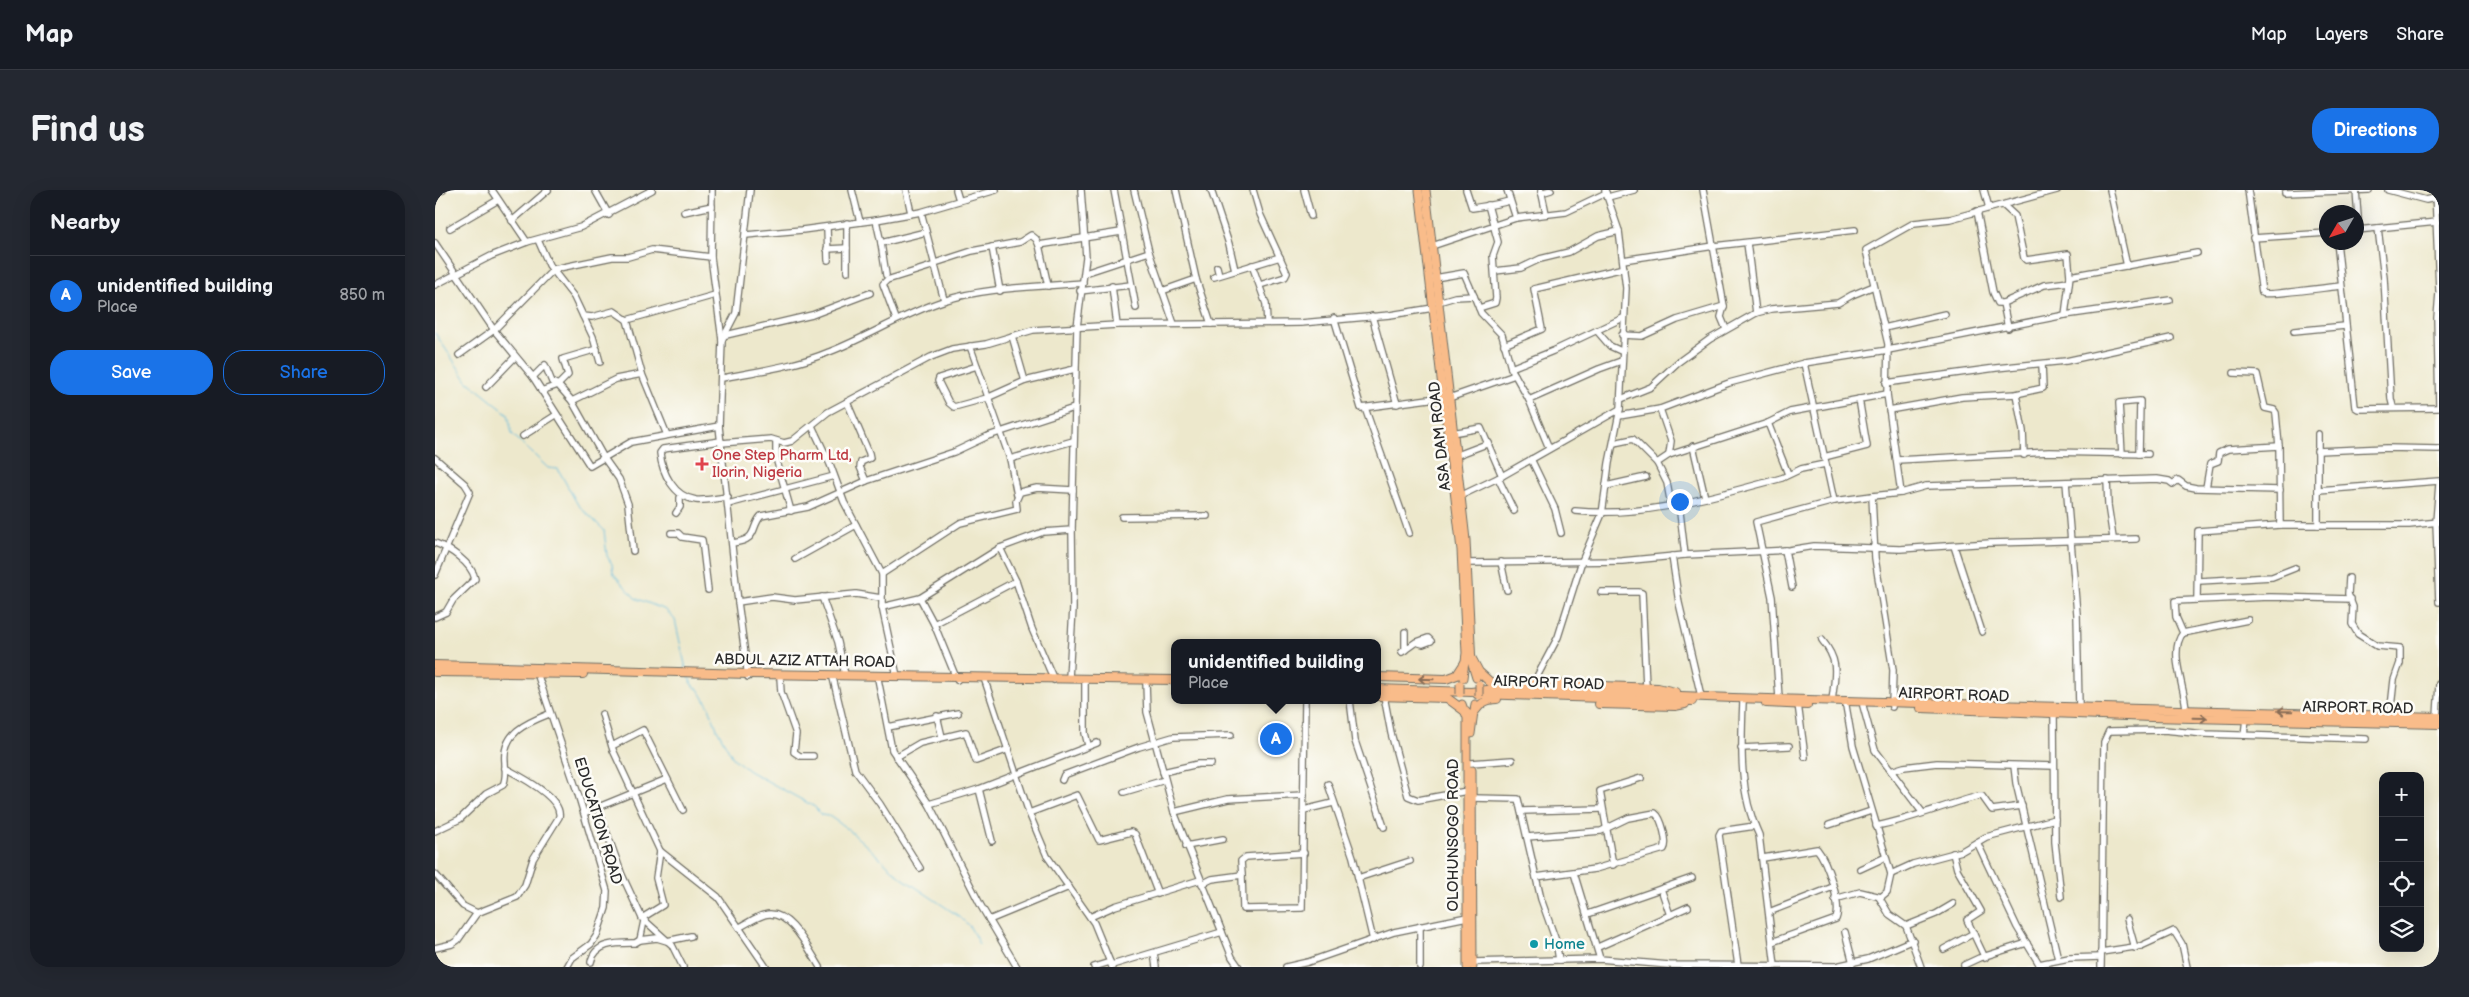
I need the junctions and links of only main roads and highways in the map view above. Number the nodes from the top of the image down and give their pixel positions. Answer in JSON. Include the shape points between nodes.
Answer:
{"nodes":[{"id":1,"x":1419,"y":190,"type":"edge"},
{"id":2,"x":1425,"y":190,"type":"edge"},
{"id":3,"x":1435,"y":305,"type":"junction"},
{"id":4,"x":1449,"y":423,"type":"junction"},
{"id":5,"x":1469,"y":660,"type":"junction"},
{"id":6,"x":435,"y":666,"type":"edge"},
{"id":7,"x":535,"y":670,"type":"junction"},
{"id":8,"x":435,"y":672,"type":"edge"},
{"id":9,"x":748,"y":675,"type":"junction"},
{"id":10,"x":1381,"y":677,"type":"edge"},
{"id":11,"x":957,"y":679,"type":"junction"},
{"id":12,"x":1446,"y":679,"type":"junction"},
{"id":13,"x":1054,"y":680,"type":"junction"},
{"id":14,"x":1171,"y":681,"type":"edge"},
{"id":15,"x":1171,"y":681,"type":"edge"},
{"id":16,"x":1461,"y":681,"type":"junction"},
{"id":17,"x":1478,"y":682,"type":"junction"},
{"id":18,"x":1490,"y":682,"type":"junction"},
{"id":19,"x":1381,"y":693,"type":"edge"},
{"id":20,"x":1381,"y":693,"type":"edge"},
{"id":21,"x":1464,"y":696,"type":"junction"},
{"id":22,"x":1447,"y":698,"type":"junction"},
{"id":23,"x":1696,"y":698,"type":"junction"},
{"id":24,"x":1477,"y":700,"type":"junction"},
{"id":25,"x":1488,"y":700,"type":"junction"},
{"id":26,"x":1892,"y":705,"type":"junction"},
{"id":27,"x":2145,"y":711,"type":"junction"},
{"id":28,"x":1469,"y":713,"type":"junction"},
{"id":29,"x":2438,"y":719,"type":"edge"},
{"id":30,"x":1469,"y":855,"type":"junction"},
{"id":31,"x":1471,"y":965,"type":"edge"}],
"edges":[{"from":1,"to":3,"type":"main road","name":"ASA DAM ROAD"},
{"from":2,"to":3,"type":"main road","name":"ASA DAM ROAD"},
{"from":3,"to":4,"type":"main road","name":"ASA DAM ROAD"},
{"from":4,"to":5,"type":"main road","name":"ASA DAM ROAD"},
{"from":4,"to":5,"type":"main road","name":"ASA DAM ROAD","via":[[1467,562]]},
{"from":5,"to":12,"type":"highway","via":[[1457,675]]},
{"from":5,"to":16,"type":"main road","name":"ASA DAM ROAD"},
{"from":5,"to":17,"type":"main road","name":"ASA DAM ROAD"},
{"from":5,"to":18,"type":"highway"},
{"from":6,"to":7,"type":"highway","name":"ABDUL AZIZ ATTAH ROAD"},
{"from":7,"to":8,"type":"highway","name":"ABDUL AZIZ ATTAH ROAD"},
{"from":7,"to":9,"type":"highway","name":"ABDUL AZIZ ATTAH ROAD"},
{"from":9,"to":11,"type":"highway","name":"ABDUL AZIZ ATTAH ROAD"},
{"from":9,"to":11,"type":"highway","name":"ABDUL AZIZ ATTAH ROAD"},
{"from":12,"to":10,"type":"highway","one_way":true},
{"from":11,"to":13,"type":"highway","name":"ABDUL AZIZ ATTAH ROAD"},
{"from":11,"to":13,"type":"highway","name":"ABDUL AZIZ ATTAH ROAD"},
{"from":12,"to":16,"type":"highway"},
{"from":13,"to":14,"type":"highway","name":"ABDUL AZIZ ATTAH ROAD"},
{"from":13,"to":15,"type":"highway","name":"ABDUL AZIZ ATTAH ROAD"},
{"from":16,"to":17,"type":"main road","via":[[1470,676]]},
{"from":16,"to":21,"type":"main road","name":"ASA DAM ROAD","bridge":true},
{"from":17,"to":18,"type":"highway"},
{"from":17,"to":24,"type":"main road","name":"ASA DAM ROAD","bridge":true},
{"from":18,"to":23,"type":"highway","via":[[1646,688]]},
{"from":19,"to":21,"type":"highway"},
{"from":20,"to":22,"type":"highway"},
{"from":21,"to":22,"type":"highway"},
{"from":21,"to":23,"type":"highway","name":"AIRPORT ROAD","via":[[1495,689]]},
{"from":21,"to":24,"type":"main road","via":[[1469,706]]},
{"from":21,"to":28,"type":"main road","name":"OLOHUNSOGO ROAD"},
{"from":22,"to":28,"type":"highway"},
{"from":23,"to":25,"type":"highway","via":[[1675,706]]},
{"from":23,"to":26,"type":"highway","name":"AIRPORT ROAD","via":[[1779,698]]},
{"from":23,"to":26,"type":"highway","name":"AIRPORT ROAD","via":[[1846,706]]},
{"from":24,"to":25,"type":"highway"},
{"from":24,"to":28,"type":"main road","name":"OLOHUNSOGO ROAD"},
{"from":25,"to":28,"type":"highway"},
{"from":26,"to":27,"type":"highway","name":"AIRPORT ROAD","via":[[2054,712]]},
{"from":26,"to":27,"type":"highway","name":"AIRPORT ROAD","via":[[2079,706]]},
{"from":29,"to":27,"type":"highway","name":"AIRPORT ROAD","one_way":true,"via":[[2187,709]]},
{"from":27,"to":29,"type":"highway","name":"AIRPORT ROAD","one_way":true,"via":[[2151,717]]},
{"from":28,"to":30,"type":"main road","name":"OLOHUNSOGO ROAD"},
{"from":28,"to":30,"type":"main road","name":"OLOHUNSOGO ROAD","via":[[1472,798]]},
{"from":30,"to":31,"type":"main road","name":"OLOHUNSOGO ROAD"},
{"from":30,"to":31,"type":"main road","name":"OLOHUNSOGO ROAD","via":[[1467,917]]}]}
